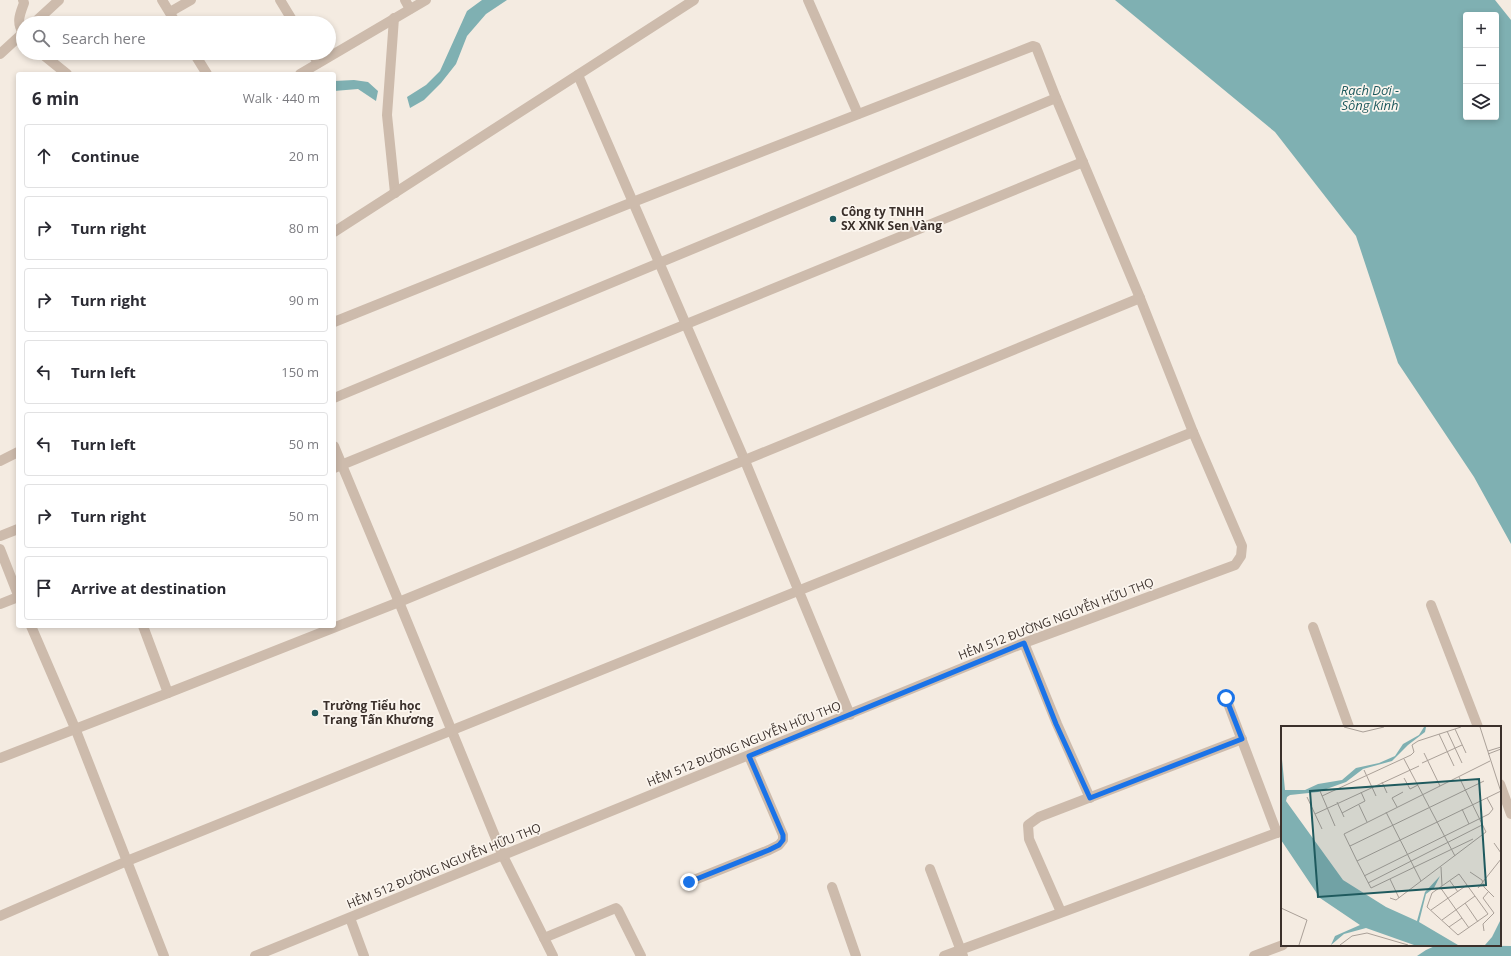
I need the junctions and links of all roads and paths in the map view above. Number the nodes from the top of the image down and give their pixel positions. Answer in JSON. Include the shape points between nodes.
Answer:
{"nodes":[{"id":1,"x":23,"y":0,"type":"edge"},
{"id":2,"x":59,"y":0,"type":"edge"},
{"id":3,"x":162,"y":0,"type":"edge"},
{"id":4,"x":191,"y":0,"type":"edge"},
{"id":5,"x":280,"y":0,"type":"edge"},
{"id":6,"x":405,"y":0,"type":"edge"},
{"id":7,"x":426,"y":0,"type":"edge"},
{"id":8,"x":694,"y":0,"type":"edge"},
{"id":9,"x":808,"y":0,"type":"edge"},
{"id":10,"x":410,"y":9,"type":"junction"},
{"id":11,"x":170,"y":12,"type":"junction"},
{"id":12,"x":19,"y":16,"type":"edge"},
{"id":13,"x":42,"y":16,"type":"edge"},
{"id":14,"x":172,"y":16,"type":"edge"},
{"id":15,"x":290,"y":16,"type":"edge"},
{"id":16,"x":394,"y":18,"type":"junction"},
{"id":17,"x":16,"y":39,"type":"edge"},
{"id":18,"x":336,"y":52,"type":"edge"},
{"id":19,"x":0,"y":54,"type":"edge"},
{"id":20,"x":50,"y":60,"type":"edge"},
{"id":21,"x":198,"y":60,"type":"edge"},
{"id":22,"x":316,"y":60,"type":"edge"},
{"id":23,"x":323,"y":60,"type":"edge"},
{"id":24,"x":318,"y":63,"type":"junction"},
{"id":25,"x":65,"y":72,"type":"edge"},
{"id":26,"x":206,"y":72,"type":"edge"},
{"id":27,"x":303,"y":72,"type":"edge"},
{"id":28,"x":578,"y":75,"type":"junction"},
{"id":29,"x":1056,"y":98,"type":"junction"},
{"id":30,"x":858,"y":114,"type":"junction"},
{"id":31,"x":1083,"y":162,"type":"junction"},
{"id":32,"x":395,"y":193,"type":"junction"},
{"id":33,"x":633,"y":202,"type":"junction"},
{"id":34,"x":336,"y":231,"type":"edge"},
{"id":35,"x":659,"y":263,"type":"junction"},
{"id":36,"x":1140,"y":298,"type":"junction"},
{"id":37,"x":336,"y":321,"type":"edge"},
{"id":38,"x":686,"y":324,"type":"junction"},
{"id":39,"x":336,"y":397,"type":"edge"},
{"id":40,"x":1193,"y":432,"type":"junction"},
{"id":41,"x":16,"y":453,"type":"edge"},
{"id":42,"x":336,"y":456,"type":"edge"},
{"id":43,"x":0,"y":461,"type":"edge"},
{"id":44,"x":745,"y":461,"type":"junction"},
{"id":45,"x":338,"y":467,"type":"edge"},
{"id":46,"x":16,"y":530,"type":"edge"},
{"id":47,"x":0,"y":536,"type":"edge"},
{"id":48,"x":0,"y":549,"type":"edge"},
{"id":49,"x":16,"y":591,"type":"edge"},
{"id":50,"x":798,"y":592,"type":"junction"},
{"id":51,"x":16,"y":597,"type":"edge"},
{"id":52,"x":399,"y":602,"type":"junction"},
{"id":53,"x":0,"y":604,"type":"edge"},
{"id":54,"x":1431,"y":605,"type":"dead end"},
{"id":55,"x":336,"y":627,"type":"edge"},
{"id":56,"x":1312,"y":627,"type":"dead end"},
{"id":57,"x":32,"y":628,"type":"edge"},
{"id":58,"x":145,"y":628,"type":"edge"},
{"id":59,"x":333,"y":628,"type":"edge"},
{"id":60,"x":1024,"y":643,"type":"junction"},
{"id":61,"x":168,"y":693,"type":"junction"},
{"id":62,"x":1226,"y":698,"type":"dead end"},
{"id":63,"x":850,"y":715,"type":"junction"},
{"id":64,"x":1349,"y":726,"type":"edge"},
{"id":65,"x":1478,"y":726,"type":"edge"},
{"id":66,"x":75,"y":728,"type":"junction"},
{"id":67,"x":452,"y":732,"type":"junction"},
{"id":68,"x":1242,"y":739,"type":"junction"},
{"id":69,"x":749,"y":756,"type":"junction"},
{"id":70,"x":0,"y":758,"type":"edge"},
{"id":71,"x":1501,"y":787,"type":"edge"},
{"id":72,"x":1090,"y":798,"type":"junction"},
{"id":73,"x":1511,"y":814,"type":"edge"},
{"id":74,"x":1280,"y":832,"type":"edge"},
{"id":75,"x":503,"y":856,"type":"junction"},
{"id":76,"x":127,"y":861,"type":"junction"},
{"id":77,"x":930,"y":869,"type":"dead end"},
{"id":78,"x":689,"y":882,"type":"dead end"},
{"id":79,"x":832,"y":887,"type":"dead end"},
{"id":80,"x":1061,"y":912,"type":"junction"},
{"id":81,"x":0,"y":916,"type":"edge"},
{"id":82,"x":350,"y":918,"type":"junction"},
{"id":83,"x":544,"y":938,"type":"junction"},
{"id":84,"x":1281,"y":946,"type":"edge"},
{"id":85,"x":961,"y":953,"type":"edge"},
{"id":86,"x":164,"y":956,"type":"edge"},
{"id":87,"x":255,"y":956,"type":"edge"},
{"id":88,"x":364,"y":956,"type":"edge"},
{"id":89,"x":553,"y":956,"type":"edge"},
{"id":90,"x":641,"y":956,"type":"edge"},
{"id":91,"x":856,"y":956,"type":"edge"},
{"id":92,"x":944,"y":956,"type":"edge"},
{"id":93,"x":1254,"y":956,"type":"edge"}],
"edges":[{"from":1,"to":12,"type":"street"},
{"from":2,"to":13,"type":"street"},
{"from":3,"to":11,"type":"street"},
{"from":4,"to":11,"type":"street"},
{"from":5,"to":15,"type":"street"},
{"from":6,"to":10,"type":"street"},
{"from":7,"to":10,"type":"street"},
{"from":8,"to":28,"type":"street"},
{"from":9,"to":30,"type":"street"},
{"from":10,"to":16,"type":"street"},
{"from":11,"to":14,"type":"street"},
{"from":16,"to":18,"type":"street"},
{"from":16,"to":32,"type":"street","via":[[387,115]]},
{"from":17,"to":19,"type":"street"},
{"from":20,"to":25,"type":"street"},
{"from":21,"to":26,"type":"street"},
{"from":22,"to":24,"type":"street"},
{"from":23,"to":24,"type":"street"},
{"from":24,"to":27,"type":"street"},
{"from":28,"to":32,"type":"street"},
{"from":28,"to":33,"type":"street"},
{"from":29,"to":30,"type":"street","via":[[1036,47],[1033,46]]},
{"from":29,"to":31,"type":"street"},
{"from":29,"to":35,"type":"street"},
{"from":30,"to":33,"type":"street"},
{"from":31,"to":36,"type":"street"},
{"from":31,"to":38,"type":"street"},
{"from":32,"to":34,"type":"street"},
{"from":33,"to":35,"type":"street"},
{"from":33,"to":37,"type":"street"},
{"from":35,"to":38,"type":"street"},
{"from":35,"to":39,"type":"street"},
{"from":36,"to":40,"type":"street"},
{"from":36,"to":44,"type":"street"},
{"from":38,"to":44,"type":"street"},
{"from":38,"to":45,"type":"street"},
{"from":40,"to":50,"type":"street"},
{"from":40,"to":60,"type":"street","name":"HẺM 512 ĐƯỜNG NGUYỄN HỮU THỌ","via":[[1242,546],[1241,556],[1235,565]]},
{"from":41,"to":43,"type":"street"},
{"from":42,"to":45,"type":"street"},
{"from":44,"to":50,"type":"street"},
{"from":44,"to":52,"type":"street"},
{"from":45,"to":52,"type":"street"},
{"from":46,"to":47,"type":"street"},
{"from":48,"to":49,"type":"street"},
{"from":50,"to":63,"type":"street"},
{"from":50,"to":67,"type":"street"},
{"from":51,"to":53,"type":"street"},
{"from":52,"to":55,"type":"street"},
{"from":52,"to":67,"type":"street"},
{"from":54,"to":65,"type":"street"},
{"from":56,"to":64,"type":"street"},
{"from":57,"to":66,"type":"street"},
{"from":58,"to":61,"type":"street"},
{"from":59,"to":61,"type":"street"},
{"from":60,"to":63,"type":"street","name":"HẺM 512 ĐƯỜNG NGUYỄN HỮU THỌ"},
{"from":60,"to":72,"type":"street","via":[[1056,724]]},
{"from":61,"to":66,"type":"street"},
{"from":62,"to":68,"type":"street"},
{"from":63,"to":69,"type":"street","name":"HẺM 512 ĐƯỜNG NGUYỄN HỮU THỌ"},
{"from":66,"to":70,"type":"street"},
{"from":66,"to":76,"type":"street"},
{"from":67,"to":75,"type":"street"},
{"from":67,"to":76,"type":"street"},
{"from":68,"to":72,"type":"street"},
{"from":68,"to":74,"type":"street"},
{"from":69,"to":75,"type":"street","name":"HẺM 512 ĐƯỜNG NGUYỄN HỮU THỌ"},
{"from":69,"to":78,"type":"street","via":[[783,840],[769,850]]},
{"from":71,"to":73,"type":"street"},
{"from":72,"to":80,"type":"street","via":[[1039,817],[1028,825],[1029,839]]},
{"from":74,"to":80,"type":"street"},
{"from":75,"to":82,"type":"street","name":"HẺM 512 ĐƯỜNG NGUYỄN HỮU THỌ"},
{"from":75,"to":83,"type":"street"},
{"from":76,"to":81,"type":"street"},
{"from":76,"to":86,"type":"street"},
{"from":77,"to":85,"type":"street"},
{"from":79,"to":91,"type":"street"},
{"from":80,"to":85,"type":"street"},
{"from":82,"to":87,"type":"street","name":"HẺM 512 ĐƯỜNG NGUYỄN HỮU THỌ"},
{"from":82,"to":88,"type":"street"},
{"from":83,"to":89,"type":"street"},
{"from":83,"to":90,"type":"street","via":[[616,908]]},
{"from":84,"to":93,"type":"street"},
{"from":85,"to":92,"type":"street"}]}
